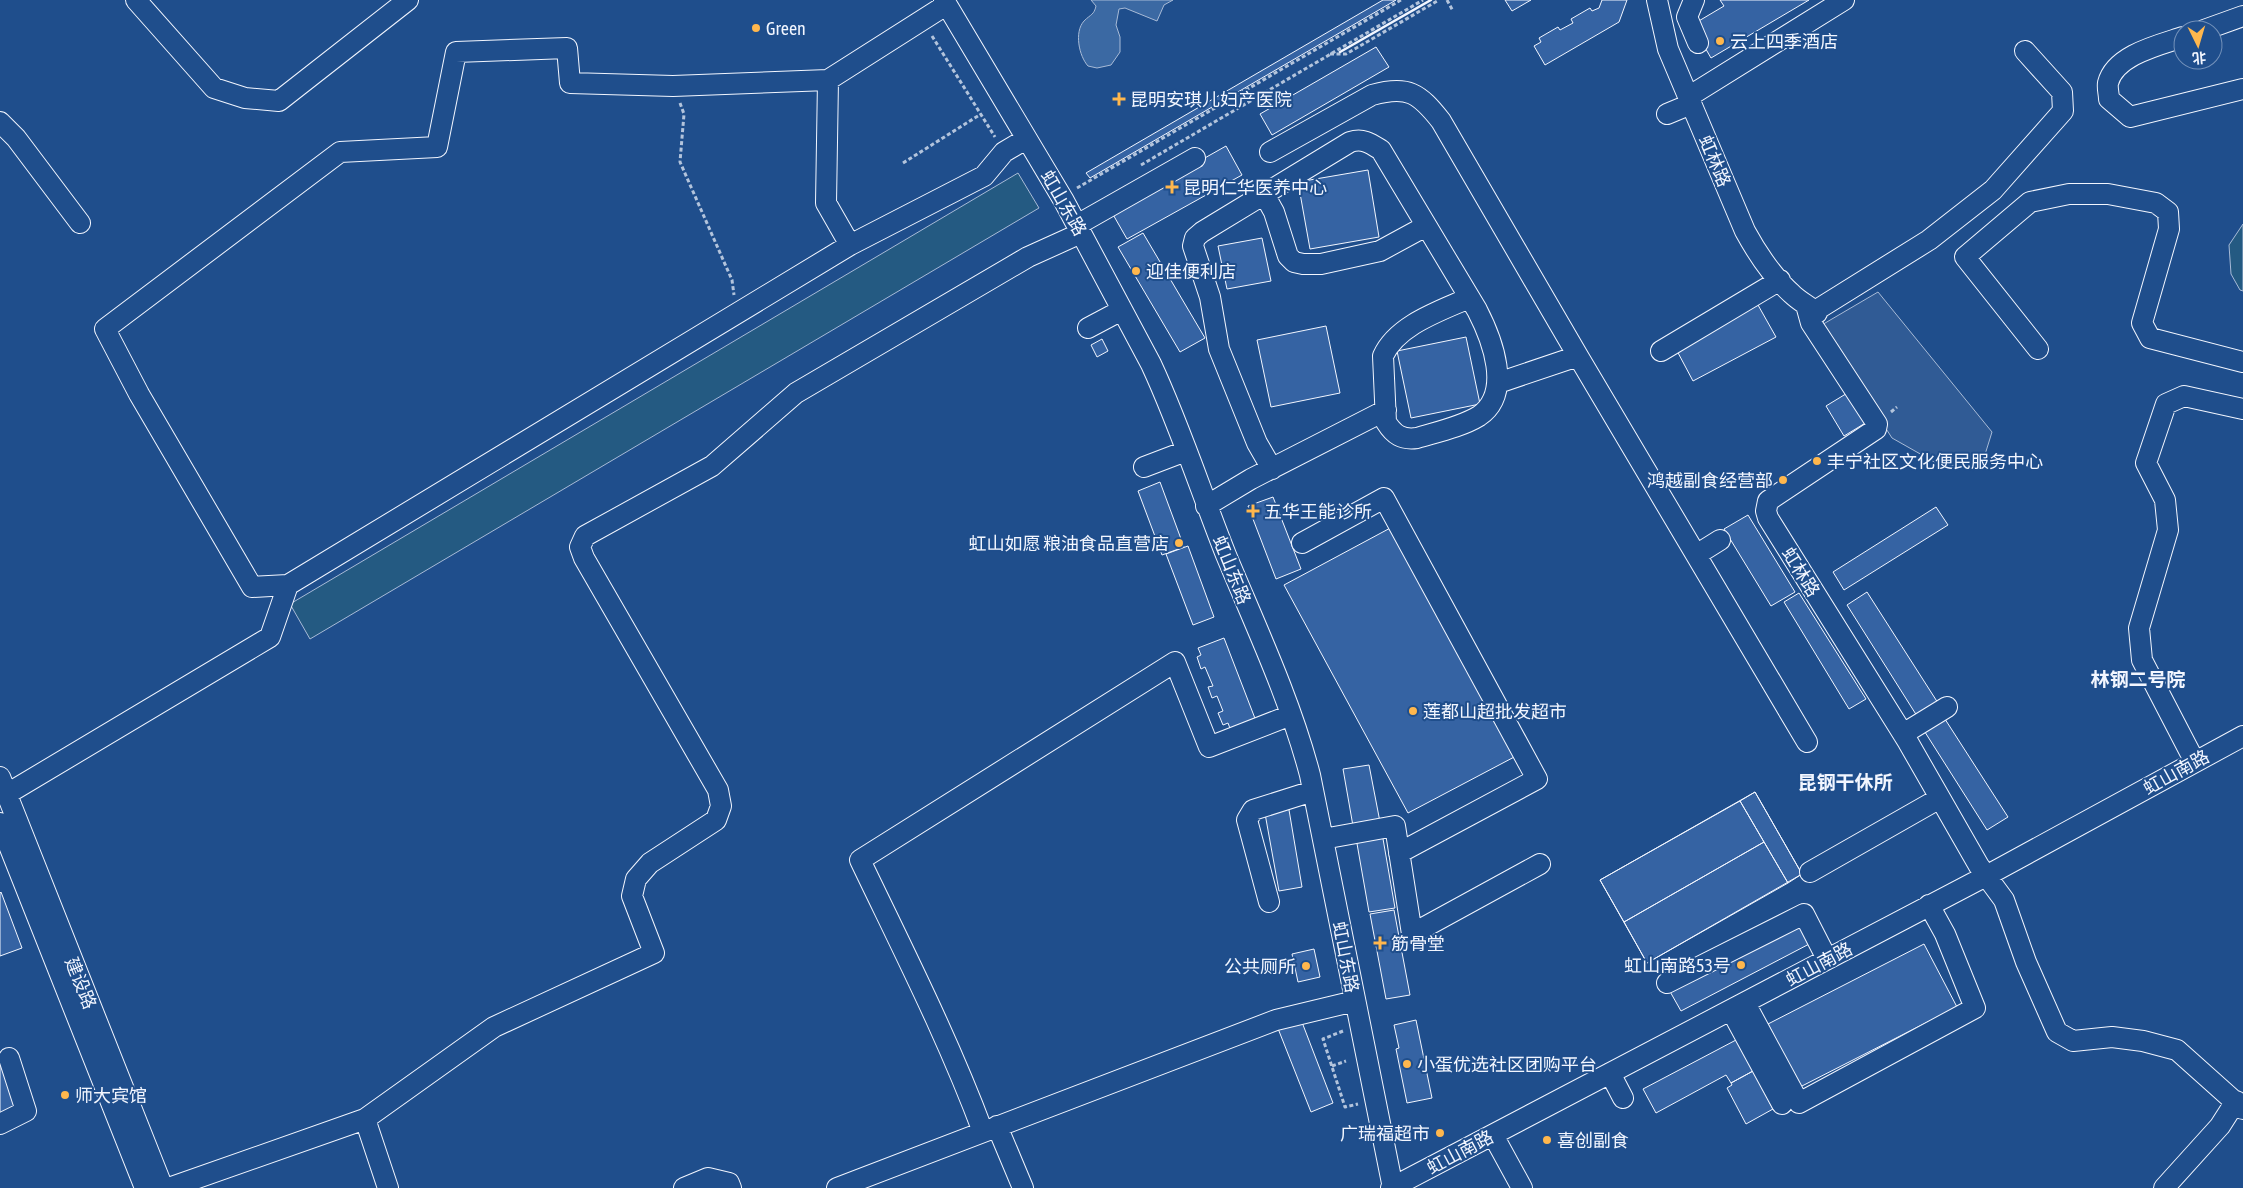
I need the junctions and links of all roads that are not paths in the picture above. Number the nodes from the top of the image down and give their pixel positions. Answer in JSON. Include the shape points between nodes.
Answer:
{"nodes":[{"id":1,"x":136,"y":0,"type":"edge"},
{"id":2,"x":1657,"y":0,"type":"edge"},
{"id":3,"x":1844,"y":0,"type":"edge"},
{"id":4,"x":945,"y":2,"type":"edge"},
{"id":5,"x":398,"y":3,"type":"edge"},
{"id":6,"x":1691,"y":8,"type":"edge"},
{"id":7,"x":2243,"y":16,"type":"edge"},
{"id":8,"x":2223,"y":23,"type":"edge"},
{"id":9,"x":1662,"y":29,"type":"junction"},
{"id":10,"x":2173,"y":40,"type":"edge"},
{"id":11,"x":1698,"y":43,"type":"dead end"},
{"id":12,"x":2025,"y":51,"type":"dead end"},
{"id":13,"x":828,"y":80,"type":"junction"},
{"id":14,"x":2243,"y":89,"type":"edge"},
{"id":15,"x":1689,"y":101,"type":"junction"},
{"id":16,"x":1667,"y":114,"type":"dead end"},
{"id":17,"x":0,"y":122,"type":"edge"},
{"id":18,"x":1026,"y":140,"type":"junction"},
{"id":19,"x":1270,"y":152,"type":"dead end"},
{"id":20,"x":1195,"y":158,"type":"dead end"},
{"id":21,"x":1264,"y":194,"type":"junction"},
{"id":22,"x":80,"y":223,"type":"dead end"},
{"id":23,"x":1426,"y":226,"type":"junction"},
{"id":24,"x":1079,"y":229,"type":"junction"},
{"id":25,"x":850,"y":245,"type":"junction"},
{"id":26,"x":1780,"y":280,"type":"junction"},
{"id":27,"x":1469,"y":298,"type":"junction"},
{"id":28,"x":1122,"y":310,"type":"junction"},
{"id":29,"x":1816,"y":312,"type":"junction"},
{"id":30,"x":1088,"y":328,"type":"dead end"},
{"id":31,"x":2038,"y":349,"type":"dead end"},
{"id":32,"x":1661,"y":351,"type":"dead end"},
{"id":33,"x":1578,"y":356,"type":"junction"},
{"id":34,"x":2243,"y":362,"type":"edge"},
{"id":35,"x":1498,"y":383,"type":"junction"},
{"id":36,"x":2243,"y":409,"type":"edge"},
{"id":37,"x":1386,"y":410,"type":"junction"},
{"id":38,"x":1186,"y":450,"type":"junction"},
{"id":39,"x":1144,"y":467,"type":"dead end"},
{"id":40,"x":1272,"y":469,"type":"junction"},
{"id":41,"x":1206,"y":506,"type":"junction"},
{"id":42,"x":1720,"y":540,"type":"dead end"},
{"id":43,"x":1302,"y":543,"type":"dead end"},
{"id":44,"x":1696,"y":554,"type":"junction"},
{"id":45,"x":288,"y":585,"type":"junction"},
{"id":46,"x":1947,"y":706,"type":"dead end"},
{"id":47,"x":1292,"y":714,"type":"junction"},
{"id":48,"x":2243,"y":736,"type":"edge"},
{"id":49,"x":1807,"y":742,"type":"dead end"},
{"id":50,"x":1902,"y":742,"type":"junction"},
{"id":51,"x":2195,"y":762,"type":"junction"},
{"id":52,"x":4,"y":786,"type":"edge"},
{"id":53,"x":1313,"y":791,"type":"junction"},
{"id":54,"x":1940,"y":798,"type":"junction"},
{"id":55,"x":0,"y":823,"type":"edge"},
{"id":56,"x":1322,"y":839,"type":"junction"},
{"id":57,"x":1399,"y":852,"type":"junction"},
{"id":58,"x":1540,"y":864,"type":"dead end"},
{"id":59,"x":1810,"y":872,"type":"dead end"},
{"id":60,"x":1986,"y":876,"type":"junction"},
{"id":61,"x":1269,"y":902,"type":"dead end"},
{"id":62,"x":1929,"y":905,"type":"junction"},
{"id":63,"x":1827,"y":959,"type":"junction"},
{"id":64,"x":1667,"y":983,"type":"dead end"},
{"id":65,"x":1355,"y":1001,"type":"junction"},
{"id":66,"x":1738,"y":1006,"type":"junction"},
{"id":67,"x":8,"y":1058,"type":"dead end"},
{"id":68,"x":1610,"y":1073,"type":"junction"},
{"id":69,"x":1623,"y":1098,"type":"dead end"},
{"id":70,"x":1782,"y":1104,"type":"dead end"},
{"id":71,"x":2241,"y":1104,"type":"edge"},
{"id":72,"x":364,"y":1119,"type":"junction"},
{"id":73,"x":0,"y":1124,"type":"edge"},
{"id":74,"x":990,"y":1129,"type":"junction"},
{"id":75,"x":1493,"y":1135,"type":"junction"},
{"id":76,"x":145,"y":1188,"type":"edge"},
{"id":77,"x":163,"y":1188,"type":"edge"},
{"id":78,"x":169,"y":1188,"type":"edge"},
{"id":79,"x":388,"y":1188,"type":"edge"},
{"id":80,"x":684,"y":1188,"type":"edge"},
{"id":81,"x":731,"y":1188,"type":"edge"},
{"id":82,"x":837,"y":1188,"type":"edge"},
{"id":83,"x":1023,"y":1188,"type":"edge"},
{"id":84,"x":1392,"y":1188,"type":"edge"},
{"id":85,"x":1522,"y":1188,"type":"edge"},
{"id":86,"x":2164,"y":1188,"type":"edge"}],
"edges":[{"from":1,"to":5,"type":"street","via":[[214,88],[245,98],[279,101]]},
{"from":2,"to":9,"type":"street","name":"虹林路"},
{"from":3,"to":15,"type":"street"},
{"from":4,"to":13,"type":"street"},
{"from":4,"to":18,"type":"street","name":"虹山东路"},
{"from":6,"to":9,"type":"street"},
{"from":6,"to":11,"type":"street"},
{"from":7,"to":8,"type":"street"},
{"from":9,"to":15,"type":"street","name":"虹林路"},
{"from":10,"to":14,"type":"street","via":[[2139,52],[2117,68],[2108,84],[2109,99],[2130,117]]},
{"from":12,"to":29,"type":"street","via":[[2062,92],[2063,111],[1993,190],[1929,240]]},
{"from":13,"to":25,"type":"street","via":[[826,203]]},
{"from":13,"to":45,"type":"street","via":[[674,86],[570,83],[567,48],[456,52],[438,147],[340,152],[105,328],[139,394],[252,588]]},
{"from":15,"to":16,"type":"street"},
{"from":15,"to":26,"type":"street","name":"虹林路","via":[[1745,231]]},
{"from":17,"to":22,"type":"street","via":[[16,138]]},
{"from":18,"to":24,"type":"street","name":"虹山东路"},
{"from":18,"to":25,"type":"street","via":[[1004,152],[984,176]]},
{"from":19,"to":33,"type":"street","via":[[1372,95],[1391,90],[1411,92],[1426,102],[1441,121]]},
{"from":20,"to":24,"type":"street"},
{"from":21,"to":23,"type":"street","via":[[1274,212],[1288,256],[1303,264],[1321,264],[1380,251]]},
{"from":21,"to":23,"type":"street","via":[[1350,142],[1366,141],[1381,150]]},
{"from":21,"to":40,"type":"street","via":[[1202,232],[1195,238],[1193,246],[1210,297],[1219,349],[1257,443]]},
{"from":23,"to":27,"type":"street"},
{"from":24,"to":28,"type":"street","name":"虹山东路"},
{"from":24,"to":72,"type":"street","via":[[796,393],[712,466],[585,536],[580,547],[584,558],[718,790],[721,806],[716,820],[650,863],[636,878],[632,896],[654,953],[494,1027]]},
{"from":25,"to":45,"type":"street"},
{"from":26,"to":29,"type":"street","name":"虹林路","via":[[1792,295]]},
{"from":26,"to":32,"type":"street"},
{"from":27,"to":35,"type":"street","via":[[1491,344]]},
{"from":27,"to":37,"type":"street","via":[[1431,315],[1404,332],[1387,348],[1383,356]]},
{"from":28,"to":30,"type":"street"},
{"from":28,"to":38,"type":"street","name":"虹山东路","via":[[1164,392]]},
{"from":29,"to":50,"type":"street","name":"虹林路","via":[[1811,323],[1850,388],[1877,424],[1876,429],[1768,501],[1766,511]]},
{"from":31,"to":34,"type":"street","via":[[1965,257],[2030,202],[2069,194],[2108,194],[2156,203],[2168,212],[2169,229],[2142,323],[2150,338]]},
{"from":33,"to":35,"type":"street"},
{"from":33,"to":44,"type":"street"},
{"from":35,"to":37,"type":"street","via":[[1492,403],[1478,416],[1417,438],[1398,436],[1391,430],[1386,422]]},
{"from":36,"to":51,"type":"street","via":[[2184,396],[2166,404],[2146,463],[2165,500],[2168,530],[2139,628],[2142,660]]},
{"from":37,"to":40,"type":"street"},
{"from":38,"to":39,"type":"street"},
{"from":38,"to":41,"type":"street","name":"虹山东路"},
{"from":40,"to":41,"type":"street"},
{"from":41,"to":47,"type":"street","name":"虹山东路"},
{"from":42,"to":44,"type":"street"},
{"from":43,"to":57,"type":"street","via":[[1384,498],[1537,779]]},
{"from":44,"to":49,"type":"street"},
{"from":45,"to":52,"type":"street","via":[[270,637]]},
{"from":46,"to":50,"type":"street"},
{"from":47,"to":53,"type":"street","name":"虹山东路"},
{"from":47,"to":74,"type":"street","via":[[1209,748],[1175,662],[860,860]]},
{"from":48,"to":51,"type":"street","name":"虹山南路"},
{"from":50,"to":54,"type":"street","name":"虹林路"},
{"from":51,"to":60,"type":"street","name":"虹山南路"},
{"from":52,"to":77,"type":"street","name":"建设路"},
{"from":53,"to":56,"type":"street","name":"虹山东路"},
{"from":53,"to":61,"type":"street","via":[[1253,810],[1247,820]]},
{"from":54,"to":59,"type":"street"},
{"from":54,"to":60,"type":"street","name":"虹林路"},
{"from":55,"to":76,"type":"street","name":"建设路"},
{"from":56,"to":57,"type":"street","via":[[1394,826]]},
{"from":56,"to":65,"type":"street","name":"虹山东路"},
{"from":57,"to":58,"type":"street","via":[[1412,934]]},
{"from":60,"to":62,"type":"street","name":"虹山南路"},
{"from":60,"to":71,"type":"street","name":"虹林路","via":[[2004,900],[2026,962],[2057,1032],[2073,1040],[2112,1036],[2176,1050]]},
{"from":62,"to":63,"type":"street","name":"虹山南路"},
{"from":62,"to":66,"type":"street","via":[[1945,934],[1975,1008],[1799,1103]]},
{"from":63,"to":64,"type":"street","via":[[1804,914]]},
{"from":63,"to":66,"type":"street","name":"虹山南路"},
{"from":65,"to":74,"type":"street","via":[[1276,1020]]},
{"from":65,"to":84,"type":"street","name":"虹山东路"},
{"from":66,"to":68,"type":"street","name":"虹山南路"},
{"from":66,"to":70,"type":"street"},
{"from":67,"to":73,"type":"street","via":[[26,1111]]},
{"from":68,"to":69,"type":"street"},
{"from":68,"to":75,"type":"street","name":"虹山南路"},
{"from":71,"to":86,"type":"street"},
{"from":72,"to":78,"type":"street"},
{"from":72,"to":79,"type":"street"},
{"from":74,"to":82,"type":"street"},
{"from":74,"to":83,"type":"street"},
{"from":75,"to":84,"type":"street","name":"虹山南路"},
{"from":75,"to":85,"type":"street"},
{"from":80,"to":81,"type":"street","via":[[708,1178],[729,1183]]}]}
